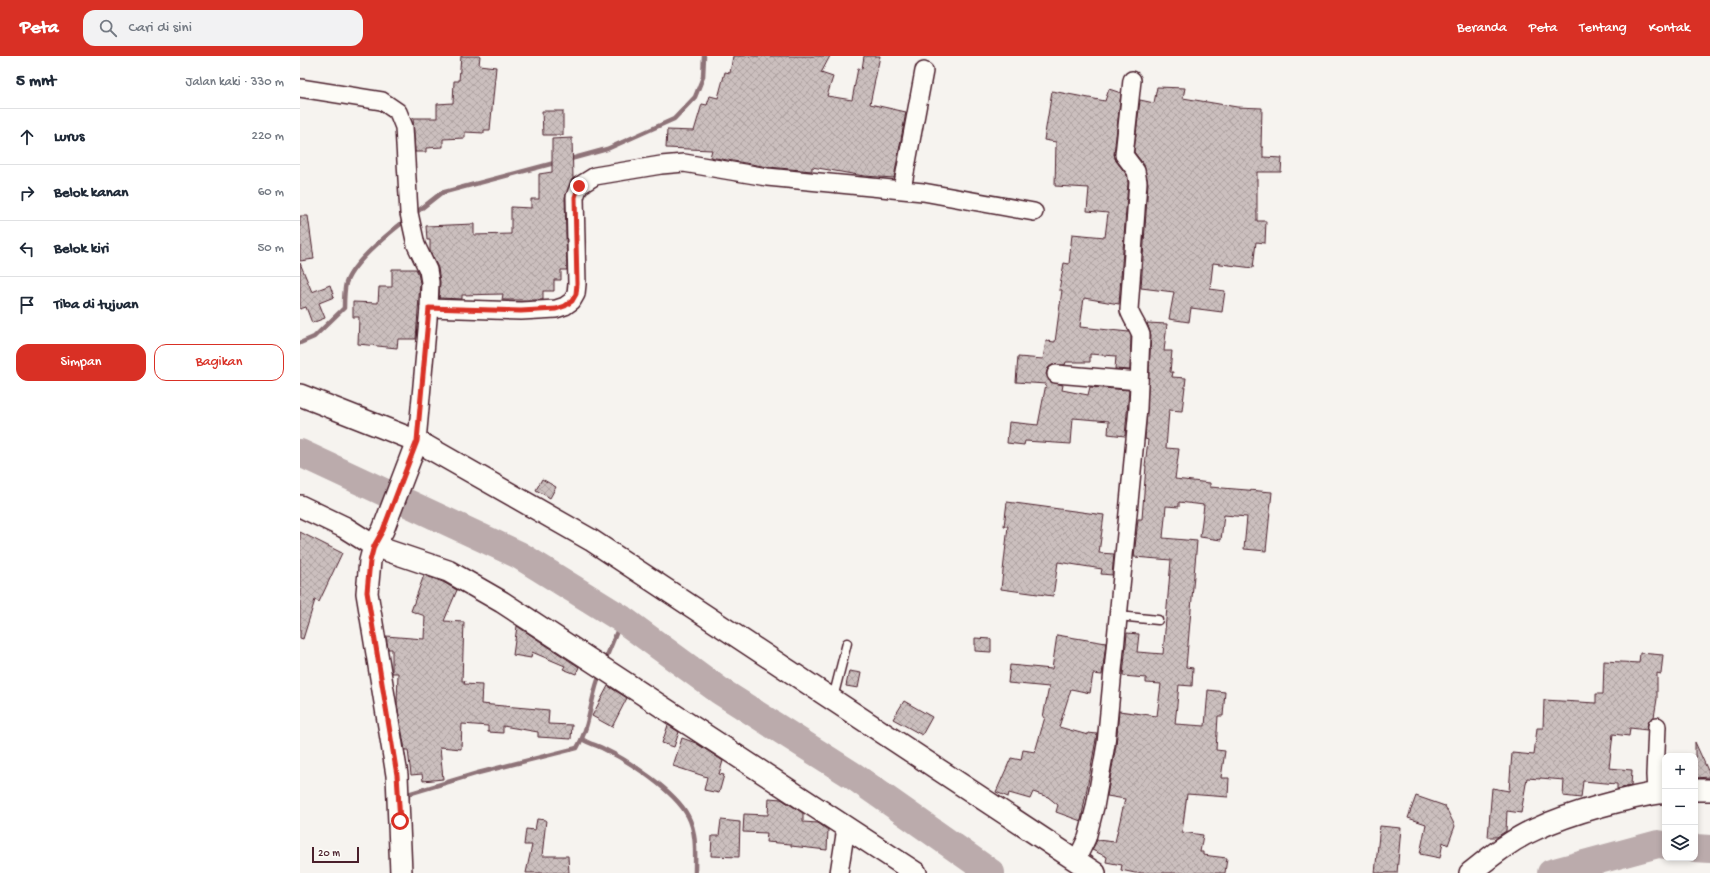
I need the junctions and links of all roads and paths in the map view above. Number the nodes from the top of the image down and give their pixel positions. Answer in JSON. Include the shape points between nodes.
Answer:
{"nodes":[{"id":1,"x":924,"y":71,"type":"dead end"},
{"id":2,"x":1132,"y":80,"type":"dead end"},
{"id":3,"x":300,"y":88,"type":"edge"},
{"id":4,"x":902,"y":189,"type":"junction"},
{"id":5,"x":1034,"y":212,"type":"dead end"},
{"id":6,"x":429,"y":308,"type":"junction"},
{"id":7,"x":1056,"y":374,"type":"dead end"},
{"id":8,"x":1139,"y":381,"type":"junction"},
{"id":9,"x":300,"y":395,"type":"edge"},
{"id":10,"x":415,"y":447,"type":"junction"},
{"id":11,"x":300,"y":506,"type":"edge"},
{"id":12,"x":379,"y":538,"type":"junction"},
{"id":13,"x":1118,"y":616,"type":"junction"},
{"id":14,"x":1158,"y":620,"type":"dead end"},
{"id":15,"x":848,"y":643,"type":"dead end"},
{"id":16,"x":833,"y":699,"type":"junction"},
{"id":17,"x":1657,"y":726,"type":"dead end"},
{"id":18,"x":1698,"y":790,"type":"edge"},
{"id":19,"x":1710,"y":790,"type":"edge"},
{"id":20,"x":1661,"y":793,"type":"edge"},
{"id":21,"x":846,"y":828,"type":"junction"},
{"id":22,"x":1076,"y":861,"type":"junction"},
{"id":23,"x":401,"y":873,"type":"edge"},
{"id":24,"x":839,"y":873,"type":"edge"},
{"id":25,"x":916,"y":873,"type":"edge"},
{"id":26,"x":1095,"y":873,"type":"edge"},
{"id":27,"x":1470,"y":873,"type":"edge"}],
"edges":[{"from":1,"to":4,"type":"street"},
{"from":2,"to":8,"type":"street","via":[[1124,155],[1136,171],[1138,182],[1129,310],[1141,336]]},
{"from":3,"to":6,"type":"street","via":[[382,101],[398,112],[404,127],[409,213],[416,245],[428,270]]},
{"from":4,"to":5,"type":"street"},
{"from":4,"to":6,"type":"street","via":[[767,177],[684,163],[595,176],[579,186],[575,197],[577,284],[576,294],[565,306],[521,311]]},
{"from":6,"to":10,"type":"street"},
{"from":7,"to":8,"type":"street"},
{"from":8,"to":13,"type":"street"},
{"from":9,"to":10,"type":"street"},
{"from":10,"to":12,"type":"street"},
{"from":10,"to":16,"type":"street","via":[[591,540]]},
{"from":11,"to":12,"type":"street","via":[[344,528]]},
{"from":12,"to":21,"type":"street","via":[[448,571],[502,602]]},
{"from":12,"to":23,"type":"street","via":[[370,561],[367,592],[397,775]]},
{"from":13,"to":14,"type":"lane"},
{"from":13,"to":22,"type":"street","via":[[1106,744],[1095,807],[1087,838]]},
{"from":15,"to":16,"type":"lane"},
{"from":16,"to":22,"type":"street"},
{"from":17,"to":20,"type":"street","via":[[1655,775]]},
{"from":18,"to":19,"type":"street"},
{"from":20,"to":27,"type":"street","via":[[1571,816],[1536,829],[1507,845]]},
{"from":21,"to":24,"type":"street"},
{"from":21,"to":25,"type":"street"},
{"from":22,"to":26,"type":"street"}]}
